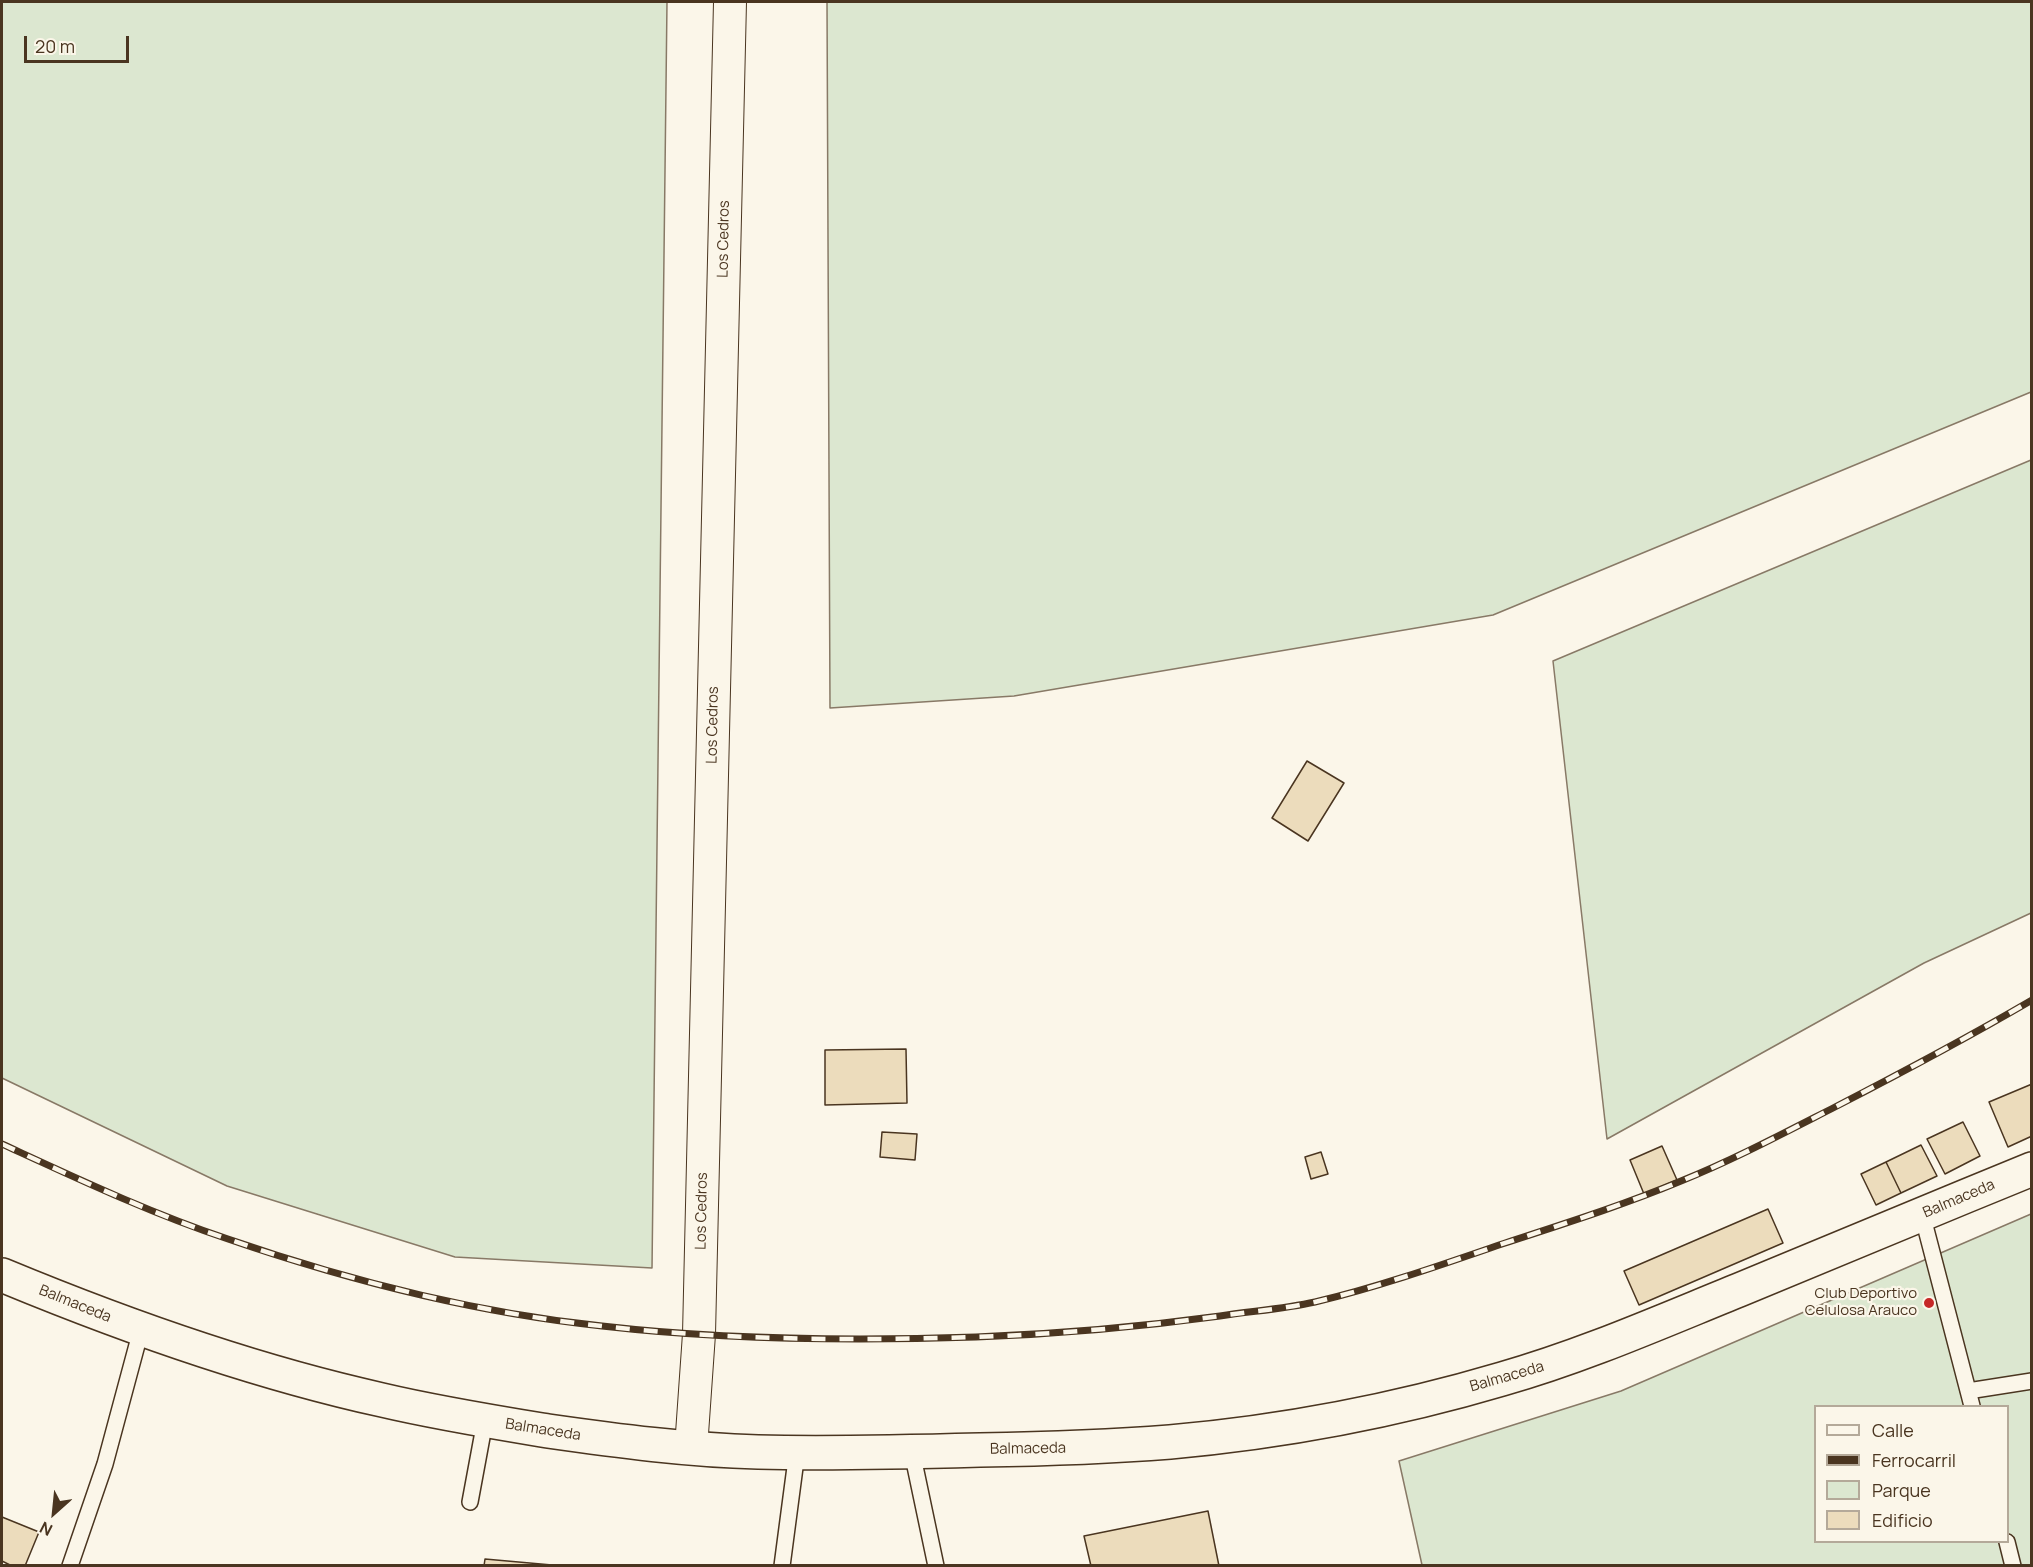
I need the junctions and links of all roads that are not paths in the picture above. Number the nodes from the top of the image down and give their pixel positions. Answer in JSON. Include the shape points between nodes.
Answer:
{"nodes":[{"id":1,"x":730,"y":2,"type":"edge"},
{"id":2,"x":2031,"y":1169,"type":"edge"},
{"id":3,"x":1922,"y":1214,"type":"junction"},
{"id":4,"x":2,"y":1275,"type":"edge"},
{"id":5,"x":141,"y":1330,"type":"junction"},
{"id":6,"x":2031,"y":1381,"type":"edge"},
{"id":7,"x":1968,"y":1391,"type":"junction"},
{"id":8,"x":1972,"y":1405,"type":"edge"},
{"id":9,"x":485,"y":1421,"type":"junction"},
{"id":10,"x":692,"y":1448,"type":"junction"},
{"id":11,"x":797,"y":1452,"type":"junction"},
{"id":12,"x":912,"y":1452,"type":"junction"},
{"id":13,"x":470,"y":1502,"type":"dead end"},
{"id":14,"x":2007,"y":1543,"type":"edge"},
{"id":15,"x":69,"y":1566,"type":"edge"},
{"id":16,"x":782,"y":1566,"type":"edge"},
{"id":17,"x":936,"y":1566,"type":"edge"},
{"id":18,"x":2013,"y":1566,"type":"edge"}],
"edges":[{"from":1,"to":10,"type":"street","name":"Los Cedros","via":[[699,1334]]},
{"from":2,"to":3,"type":"street","name":"Balmaceda"},
{"from":3,"to":7,"type":"lane"},
{"from":3,"to":12,"type":"street","name":"Balmaceda","via":[[1588,1352],[1411,1403],[1320,1422],[1171,1442]]},
{"from":4,"to":5,"type":"street","name":"Balmaceda"},
{"from":5,"to":9,"type":"street","name":"Balmaceda","via":[[281,1374]]},
{"from":5,"to":15,"type":"lane","via":[[105,1464]]},
{"from":6,"to":7,"type":"lane"},
{"from":7,"to":8,"type":"lane"},
{"from":9,"to":10,"type":"street","name":"Balmaceda"},
{"from":9,"to":13,"type":"lane"},
{"from":10,"to":11,"type":"street","name":"Balmaceda"},
{"from":11,"to":12,"type":"street","name":"Balmaceda"},
{"from":11,"to":16,"type":"lane"},
{"from":12,"to":17,"type":"lane"},
{"from":14,"to":18,"type":"lane"}]}
